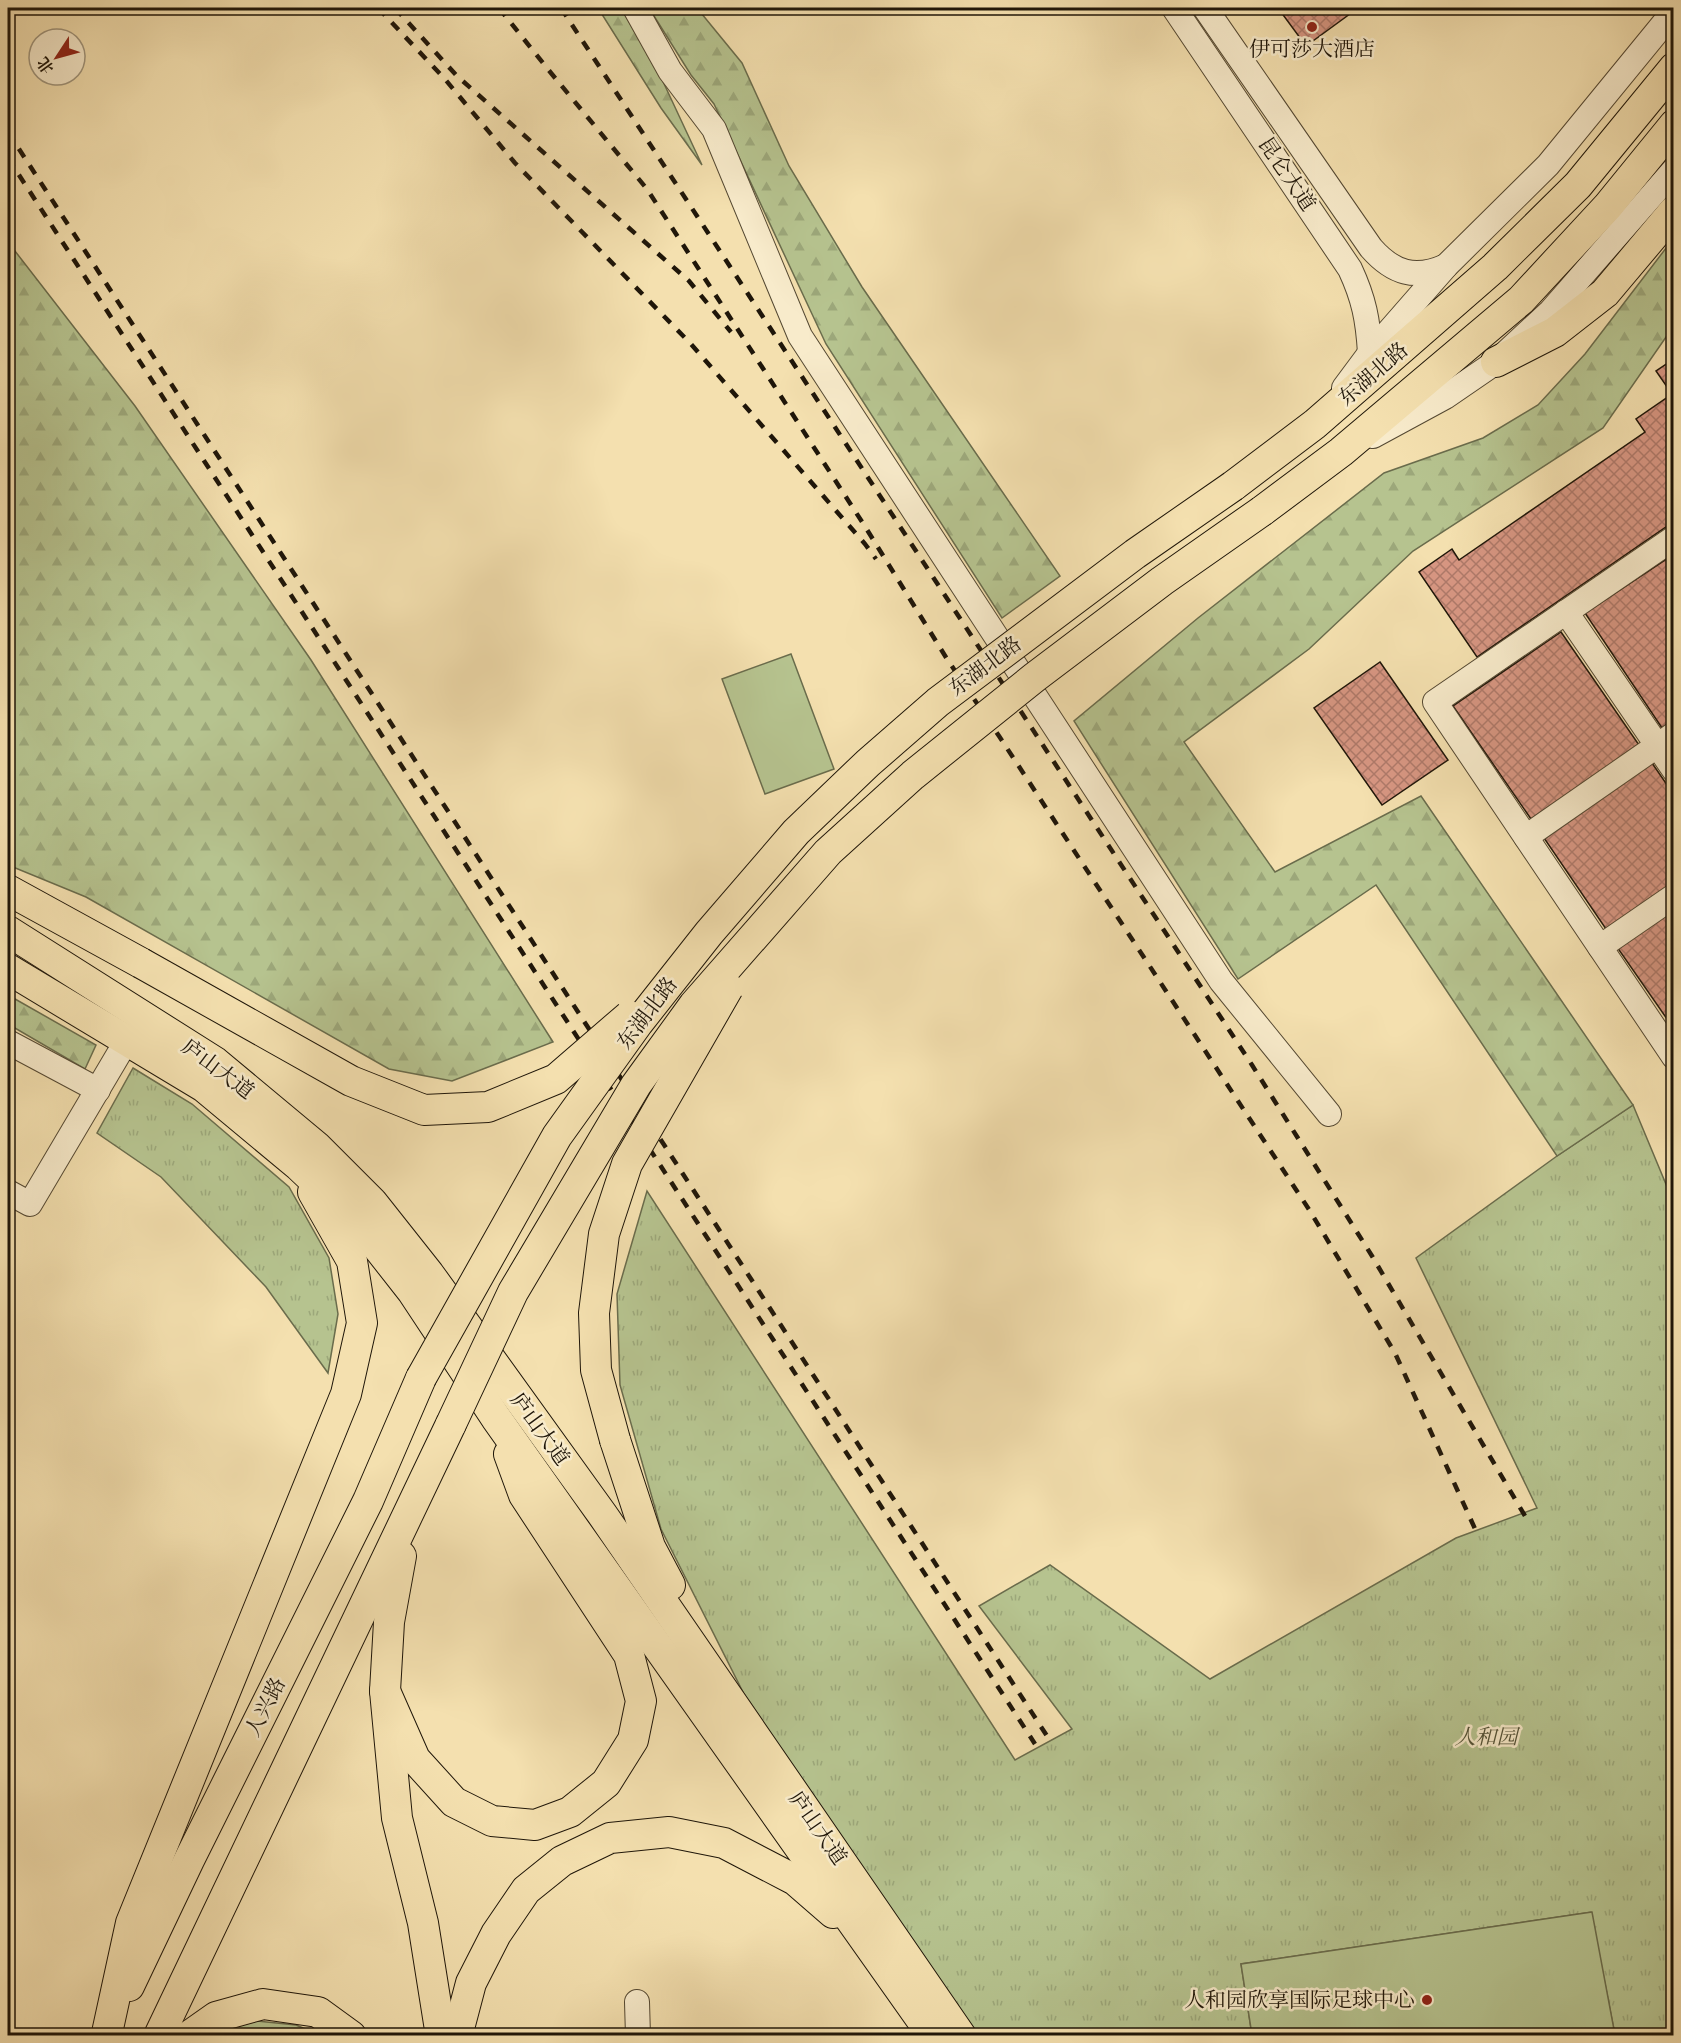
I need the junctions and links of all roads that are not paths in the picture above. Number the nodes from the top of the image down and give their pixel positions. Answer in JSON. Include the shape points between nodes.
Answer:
{"nodes":[{"id":1,"x":635,"y":8,"type":"edge"},
{"id":2,"x":1174,"y":8,"type":"edge"},
{"id":3,"x":1205,"y":8,"type":"edge"},
{"id":4,"x":1674,"y":11,"type":"edge"},
{"id":5,"x":1674,"y":68,"type":"edge"},
{"id":6,"x":1674,"y":125,"type":"edge"},
{"id":7,"x":1674,"y":170,"type":"edge"},
{"id":8,"x":1674,"y":211,"type":"edge"},
{"id":9,"x":1446,"y":266,"type":"junction"},
{"id":10,"x":1370,"y":353,"type":"junction"},
{"id":11,"x":1496,"y":362,"type":"junction"},
{"id":12,"x":1316,"y":424,"type":"junction"},
{"id":13,"x":1341,"y":452,"type":"junction"},
{"id":14,"x":1674,"y":538,"type":"edge"},
{"id":15,"x":1566,"y":612,"type":"junction"},
{"id":16,"x":1665,"y":740,"type":"edge"},
{"id":17,"x":1674,"y":770,"type":"edge"},
{"id":18,"x":1526,"y":837,"type":"junction"},
{"id":19,"x":8,"y":891,"type":"edge"},
{"id":20,"x":1674,"y":896,"type":"edge"},
{"id":21,"x":763,"y":926,"type":"junction"},
{"id":22,"x":8,"y":930,"type":"edge"},
{"id":23,"x":1600,"y":947,"type":"junction"},
{"id":24,"x":8,"y":969,"type":"edge"},
{"id":25,"x":677,"y":974,"type":"junction"},
{"id":26,"x":128,"y":1040,"type":"junction"},
{"id":27,"x":8,"y":1042,"type":"edge"},
{"id":28,"x":1674,"y":1058,"type":"edge"},
{"id":29,"x":98,"y":1090,"type":"junction"},
{"id":30,"x":1329,"y":1114,"type":"dead end"},
{"id":31,"x":298,"y":1166,"type":"junction"},
{"id":32,"x":8,"y":1192,"type":"edge"},
{"id":33,"x":421,"y":1378,"type":"joint"},
{"id":34,"x":496,"y":1418,"type":"junction"},
{"id":35,"x":409,"y":1515,"type":"junction"},
{"id":36,"x":385,"y":1691,"type":"junction"},
{"id":37,"x":731,"y":1702,"type":"junction"},
{"id":38,"x":872,"y":1947,"type":"junction"},
{"id":39,"x":637,"y":2002,"type":"dead end"},
{"id":40,"x":107,"y":2034,"type":"edge"},
{"id":41,"x":159,"y":2036,"type":"edge"},
{"id":42,"x":189,"y":2036,"type":"edge"},
{"id":43,"x":351,"y":2036,"type":"edge"},
{"id":44,"x":441,"y":2036,"type":"edge"},
{"id":45,"x":457,"y":2036,"type":"edge"},
{"id":46,"x":638,"y":2036,"type":"edge"},
{"id":47,"x":933,"y":2036,"type":"edge"},
{"id":48,"x":961,"y":2036,"type":"edge"}],
"edges":[{"from":1,"to":30,"type":"street","via":[[670,71],[714,129],[800,336],[1221,981]]},
{"from":2,"to":10,"type":"street","name":"昆仑大道","via":[[1350,269],[1368,319]]},
{"from":3,"to":9,"type":"street","name":"昆仑大道","via":[[1381,260],[1414,274]]},
{"from":4,"to":9,"type":"street","via":[[1548,165]]},
{"from":5,"to":12,"type":"main road","name":"东湖北路","via":[[1578,185],[1495,267]]},
{"from":6,"to":13,"type":"main road","name":"东湖北路","via":[[1608,206],[1521,300]]},
{"from":7,"to":11,"type":"street","via":[[1551,311]]},
{"from":8,"to":11,"type":"main road","via":[[1605,293],[1555,332]]},
{"from":9,"to":10,"type":"street"},
{"from":10,"to":12,"type":"street"},
{"from":11,"to":13,"type":"street","via":[[1445,397]]},
{"from":12,"to":25,"type":"main road","name":"东湖北路","bridge":true,"via":[[1135,554],[911,725],[796,832]]},
{"from":13,"to":21,"type":"main road","name":"东湖北路","bridge":true,"via":[[1162,581],[913,775],[828,852]]},
{"from":14,"to":15,"type":"street"},
{"from":15,"to":16,"type":"street"},
{"from":15,"to":18,"type":"street","via":[[1435,702]]},
{"from":16,"to":17,"type":"street"},
{"from":16,"to":18,"type":"street"},
{"from":18,"to":23,"type":"street"},
{"from":19,"to":25,"type":"main road","bridge":true,"via":[[351,1082],[424,1110],[488,1107],[556,1079]]},
{"from":20,"to":23,"type":"street"},
{"from":21,"to":35,"type":"main road","name":"东湖北路","bridge":true,"via":[[694,1005],[636,1085],[513,1292]]},
{"from":21,"to":37,"type":"main road","bridge":true,"via":[[627,1164],[604,1234],[594,1313],[596,1370],[650,1546]]},
{"from":22,"to":37,"type":"main road","name":"庐山大道","via":[[214,1062],[317,1148],[372,1202],[436,1283]]},
{"from":23,"to":28,"type":"street"},
{"from":24,"to":26,"type":"main road","name":"庐山大道"},
{"from":25,"to":33,"type":"main road","name":"东湖北路","bridge":true,"via":[[557,1136]]},
{"from":26,"to":29,"type":"street"},
{"from":26,"to":31,"type":"main road","name":"庐山大道","via":[[204,1087]]},
{"from":27,"to":29,"type":"street"},
{"from":29,"to":32,"type":"street","via":[[30,1204]]},
{"from":31,"to":34,"type":"main road","name":"庐山大道","via":[[357,1221],[405,1282]]},
{"from":31,"to":40,"type":"main road","via":[[352,1261],[362,1323],[346,1394],[131,1923]]},
{"from":33,"to":40,"type":"main road","name":"人兴路","via":[[368,1501]]},
{"from":34,"to":36,"type":"main road","via":[[524,1495],[629,1654],[641,1701],[633,1740],[606,1783],[570,1812],[535,1825],[492,1821],[454,1803],[415,1760]]},
{"from":34,"to":38,"type":"main road","name":"庐山大道"},
{"from":35,"to":36,"type":"main road","via":[[388,1622]]},
{"from":35,"to":41,"type":"main road"},
{"from":36,"to":44,"type":"main road","via":[[397,1818],[423,1923]]},
{"from":37,"to":48,"type":"main road","name":"庐山大道"},
{"from":38,"to":45,"type":"main road","via":[[795,1880],[724,1843],[669,1832],[610,1838],[562,1861],[526,1890],[495,1934],[471,1983]]},
{"from":38,"to":47,"type":"main road","name":"庐山大道"},
{"from":39,"to":46,"type":"street"},
{"from":42,"to":43,"type":"main road","via":[[216,2017],[263,2004],[318,2012]]}]}
